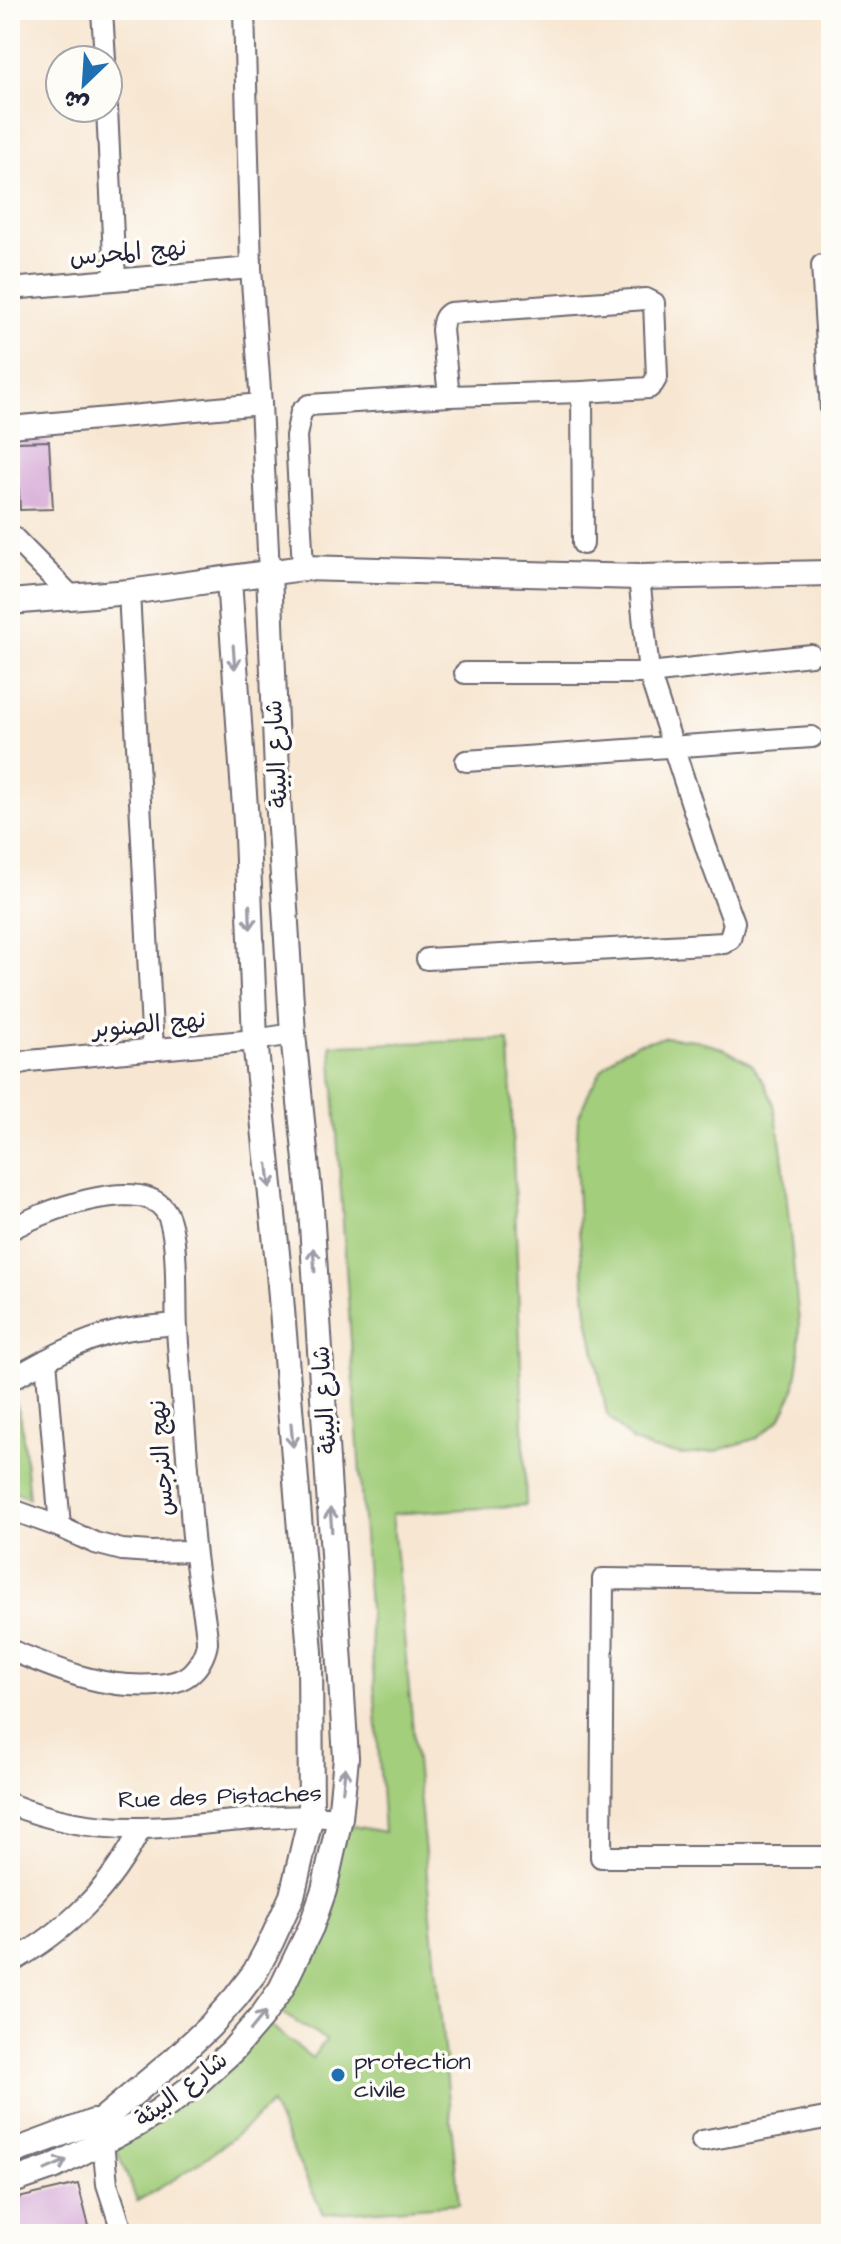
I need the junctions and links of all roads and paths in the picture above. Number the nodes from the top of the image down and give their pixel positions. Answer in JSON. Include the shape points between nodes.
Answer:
{"nodes":[{"id":1,"x":102,"y":10,"type":"edge"},
{"id":2,"x":244,"y":10,"type":"edge"},
{"id":3,"x":104,"y":44,"type":"edge"},
{"id":4,"x":108,"y":124,"type":"edge"},
{"id":5,"x":822,"y":265,"type":"dead end"},
{"id":6,"x":251,"y":268,"type":"junction"},
{"id":7,"x":115,"y":279,"type":"junction"},
{"id":8,"x":10,"y":289,"type":"edge"},
{"id":9,"x":582,"y":392,"type":"junction"},
{"id":10,"x":449,"y":396,"type":"junction"},
{"id":11,"x":261,"y":404,"type":"junction"},
{"id":12,"x":831,"y":410,"type":"edge"},
{"id":13,"x":10,"y":427,"type":"edge"},
{"id":14,"x":10,"y":534,"type":"edge"},
{"id":15,"x":583,"y":544,"type":"dead end"},
{"id":16,"x":303,"y":568,"type":"junction"},
{"id":17,"x":269,"y":572,"type":"junction"},
{"id":18,"x":831,"y":573,"type":"edge"},
{"id":19,"x":639,"y":577,"type":"junction"},
{"id":20,"x":229,"y":580,"type":"junction"},
{"id":21,"x":129,"y":592,"type":"junction"},
{"id":22,"x":71,"y":596,"type":"junction"},
{"id":23,"x":10,"y":602,"type":"edge"},
{"id":24,"x":811,"y":655,"type":"dead end"},
{"id":25,"x":465,"y":673,"type":"dead end"},
{"id":26,"x":649,"y":673,"type":"junction"},
{"id":27,"x":812,"y":737,"type":"dead end"},
{"id":28,"x":673,"y":745,"type":"junction"},
{"id":29,"x":466,"y":761,"type":"dead end"},
{"id":30,"x":427,"y":959,"type":"dead end"},
{"id":31,"x":293,"y":1034,"type":"junction"},
{"id":32,"x":255,"y":1040,"type":"junction"},
{"id":33,"x":153,"y":1050,"type":"junction"},
{"id":34,"x":10,"y":1066,"type":"edge"},
{"id":35,"x":10,"y":1230,"type":"edge"},
{"id":36,"x":176,"y":1324,"type":"junction"},
{"id":37,"x":46,"y":1360,"type":"junction"},
{"id":38,"x":10,"y":1380,"type":"edge"},
{"id":39,"x":10,"y":1509,"type":"edge"},
{"id":40,"x":60,"y":1527,"type":"junction"},
{"id":41,"x":194,"y":1551,"type":"junction"},
{"id":42,"x":831,"y":1582,"type":"edge"},
{"id":43,"x":10,"y":1650,"type":"edge"},
{"id":44,"x":10,"y":1804,"type":"edge"},
{"id":45,"x":311,"y":1815,"type":"junction"},
{"id":46,"x":340,"y":1818,"type":"junction"},
{"id":47,"x":141,"y":1828,"type":"junction"},
{"id":48,"x":831,"y":1857,"type":"edge"},
{"id":49,"x":10,"y":1963,"type":"edge"},
{"id":50,"x":831,"y":2117,"type":"edge"},
{"id":51,"x":102,"y":2132,"type":"junction"},
{"id":52,"x":702,"y":2141,"type":"dead end"},
{"id":53,"x":10,"y":2153,"type":"edge"},
{"id":54,"x":10,"y":2182,"type":"edge"},
{"id":55,"x":123,"y":2234,"type":"edge"}],
"edges":[{"from":1,"to":3,"type":"street"},
{"from":2,"to":6,"type":"street"},
{"from":4,"to":7,"type":"street"},
{"from":5,"to":12,"type":"street"},
{"from":6,"to":7,"type":"street","name":"نهج المحرس"},
{"from":6,"to":11,"type":"street"},
{"from":7,"to":8,"type":"street","name":"نهج المحرس"},
{"from":9,"to":10,"type":"street"},
{"from":9,"to":10,"type":"street","via":[[653,384],[653,301],[450,313],[442,330]]},
{"from":9,"to":15,"type":"street"},
{"from":10,"to":16,"type":"street","via":[[309,405],[301,412],[296,436]]},
{"from":11,"to":13,"type":"street"},
{"from":11,"to":17,"type":"street"},
{"from":14,"to":22,"type":"street"},
{"from":16,"to":17,"type":"street"},
{"from":16,"to":19,"type":"street"},
{"from":17,"to":20,"type":"street"},
{"from":17,"to":31,"type":"street","name":"شارع البيئة"},
{"from":18,"to":19,"type":"street"},
{"from":19,"to":26,"type":"street"},
{"from":20,"to":21,"type":"street"},
{"from":20,"to":32,"type":"street","name":"شارع البيئة","one_way":true},
{"from":21,"to":22,"type":"street"},
{"from":21,"to":33,"type":"street"},
{"from":22,"to":23,"type":"street"},
{"from":24,"to":26,"type":"street"},
{"from":25,"to":26,"type":"street"},
{"from":26,"to":28,"type":"street"},
{"from":27,"to":28,"type":"street"},
{"from":28,"to":29,"type":"street"},
{"from":28,"to":30,"type":"street","via":[[734,923],[730,939]]},
{"from":31,"to":32,"type":"street","name":"نهج الصنوبر"},
{"from":46,"to":31,"type":"street","name":"شارع البيئة","one_way":true,"via":[[346,1758],[312,1224]]},
{"from":32,"to":33,"type":"street","name":"نهج الصنوبر"},
{"from":32,"to":45,"type":"street","name":"شارع البيئة","one_way":true,"via":[[310,1652]]},
{"from":33,"to":34,"type":"street","name":"نهج الصنوبر"},
{"from":35,"to":36,"type":"street","name":"نهج النرجس","via":[[87,1201],[136,1195],[153,1200],[171,1223]]},
{"from":36,"to":37,"type":"street","via":[[122,1330]]},
{"from":36,"to":41,"type":"street","name":"نهج النرجس"},
{"from":37,"to":38,"type":"street"},
{"from":37,"to":40,"type":"street"},
{"from":39,"to":40,"type":"street"},
{"from":40,"to":41,"type":"street","via":[[122,1550]]},
{"from":41,"to":43,"type":"street","name":"نهج النرجس","via":[[207,1644],[196,1669],[185,1678],[167,1684],[111,1685]]},
{"from":42,"to":48,"type":"street","via":[[603,1579],[601,1857]]},
{"from":44,"to":47,"type":"street","name":"Rue des Pistaches","via":[[82,1824]]},
{"from":45,"to":46,"type":"street","name":"Rue des Pistaches"},
{"from":45,"to":47,"type":"street","name":"Rue des Pistaches"},
{"from":45,"to":51,"type":"street","name":"شارع البيئة","via":[[292,1896],[255,1972],[210,2026]]},
{"from":51,"to":46,"type":"street","name":"شارع البيئة","one_way":true,"via":[[159,2111],[232,2051],[262,2016],[311,1927]]},
{"from":47,"to":49,"type":"street","via":[[125,1860],[86,1908]]},
{"from":50,"to":52,"type":"street"},
{"from":51,"to":53,"type":"street","name":"شارع البيئة"},
{"from":54,"to":51,"type":"street","name":"شارع البيئة","one_way":true,"via":[[53,2167]]},
{"from":51,"to":55,"type":"street","via":[[107,2184]]}]}
